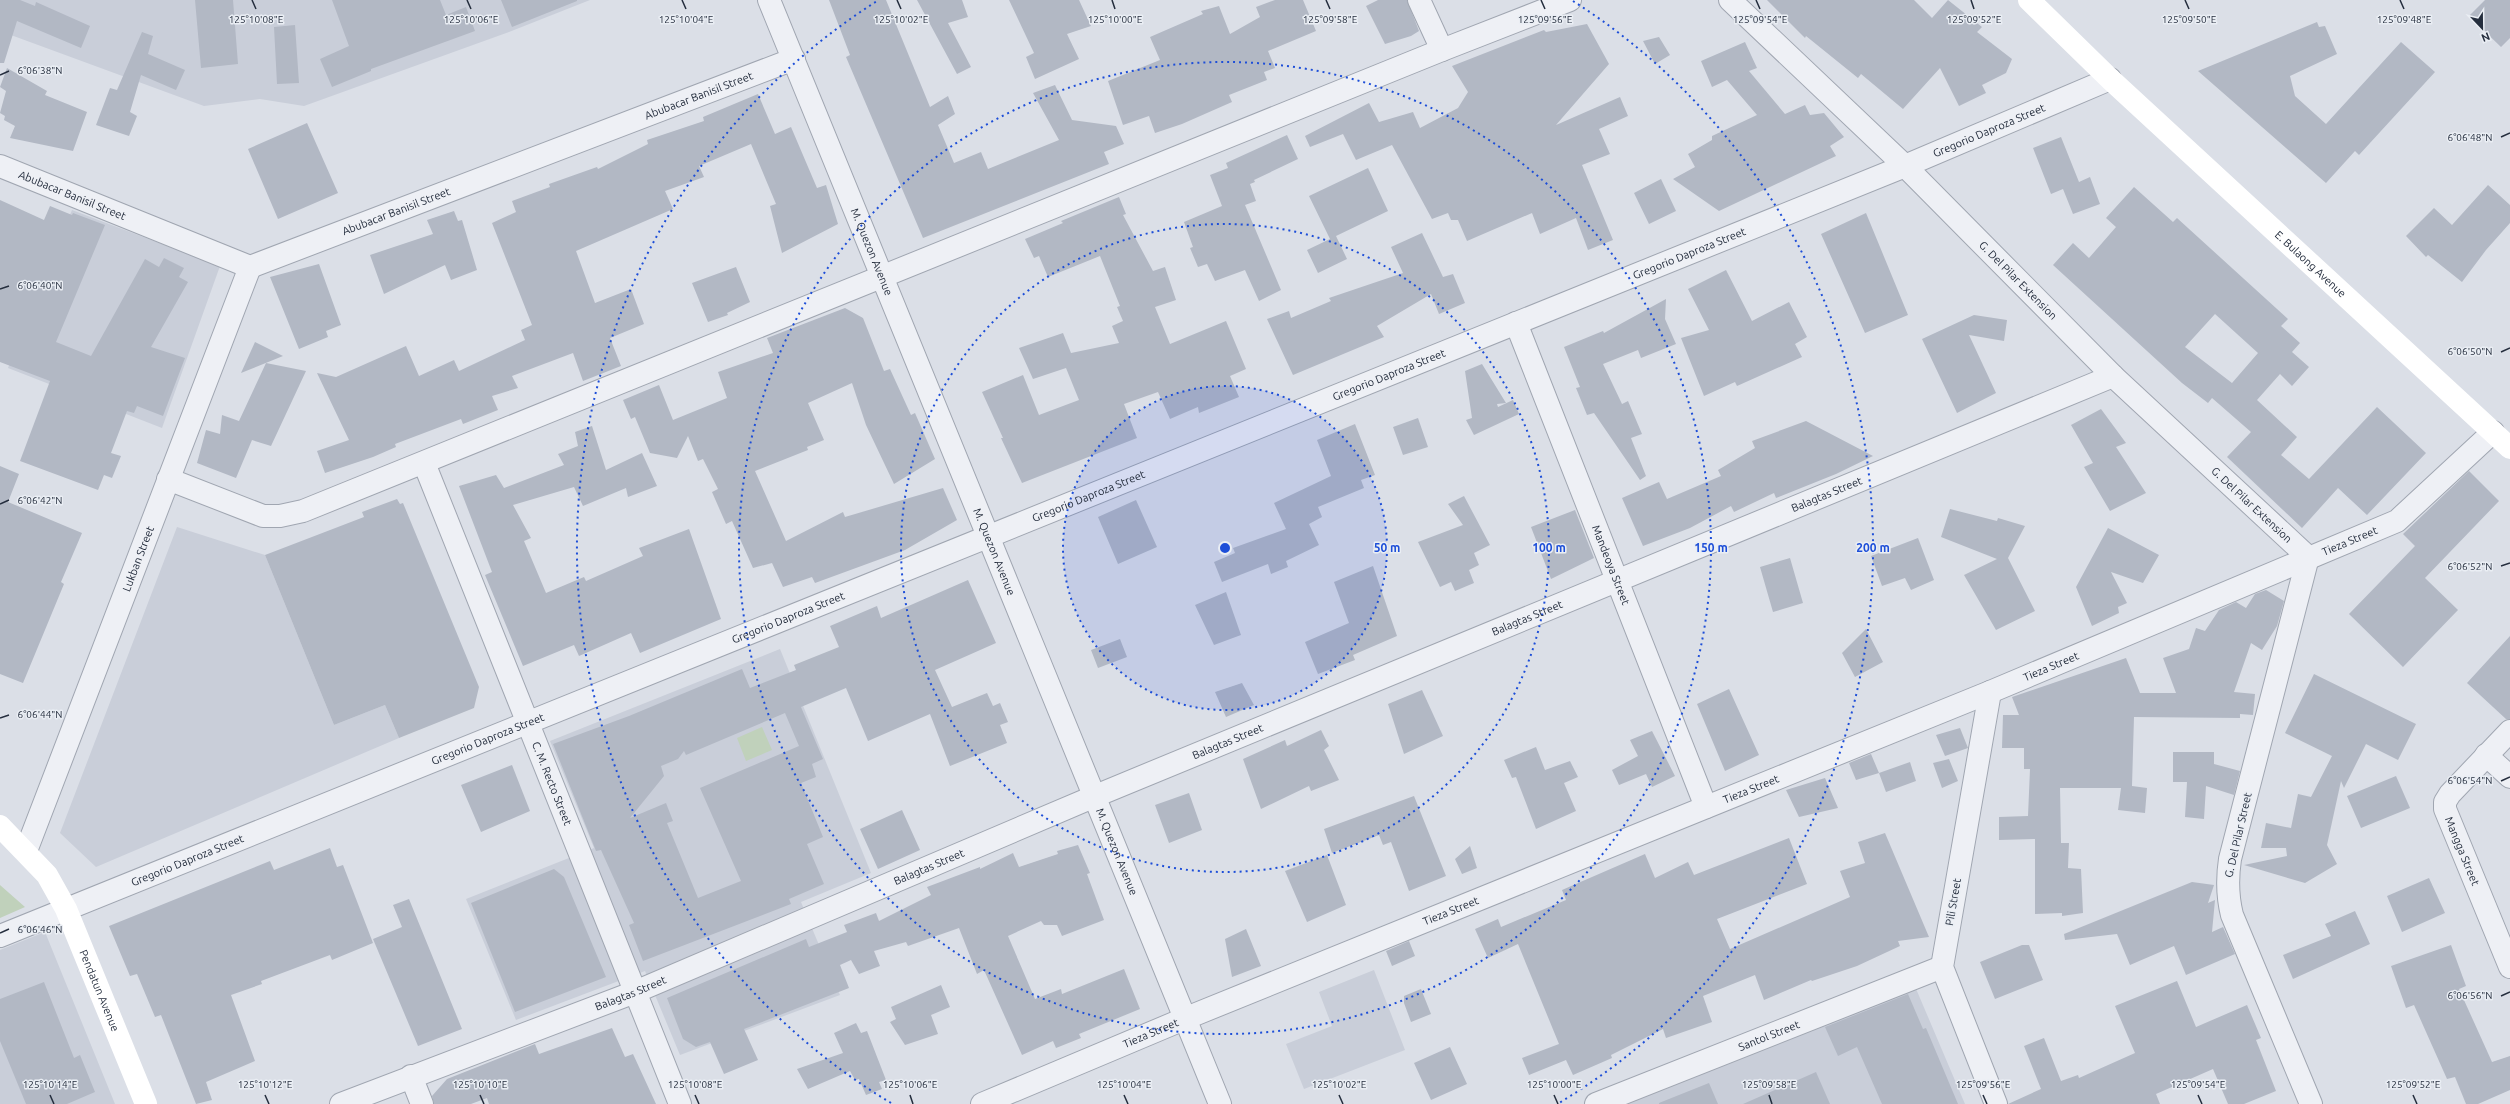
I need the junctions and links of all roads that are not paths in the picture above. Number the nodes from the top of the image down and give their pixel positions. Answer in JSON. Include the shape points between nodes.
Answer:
{"nodes":[{"id":1,"x":770,"y":0,"type":"edge"},
{"id":2,"x":1420,"y":0,"type":"edge"},
{"id":3,"x":1570,"y":0,"type":"edge"},
{"id":4,"x":1730,"y":0,"type":"edge"},
{"id":5,"x":2029,"y":0,"type":"edge"},
{"id":6,"x":1442,"y":50,"type":"junction"},
{"id":7,"x":794,"y":59,"type":"junction"},
{"id":8,"x":2110,"y":79,"type":"junction"},
{"id":9,"x":0,"y":166,"type":"edge"},
{"id":10,"x":1905,"y":166,"type":"junction"},
{"id":11,"x":250,"y":267,"type":"junction"},
{"id":12,"x":884,"y":277,"type":"junction"},
{"id":13,"x":1516,"y":323,"type":"junction"},
{"id":14,"x":2113,"y":376,"type":"junction"},
{"id":15,"x":2494,"y":432,"type":"junction"},
{"id":16,"x":2510,"y":448,"type":"edge"},
{"id":17,"x":424,"y":463,"type":"junction"},
{"id":18,"x":168,"y":479,"type":"junction"},
{"id":19,"x":987,"y":536,"type":"junction"},
{"id":20,"x":2308,"y":557,"type":"junction"},
{"id":21,"x":1617,"y":583,"type":"junction"},
{"id":22,"x":1990,"y":692,"type":"junction"},
{"id":23,"x":527,"y":721,"type":"junction"},
{"id":24,"x":2510,"y":731,"type":"edge"},
{"id":25,"x":2486,"y":755,"type":"junction"},
{"id":26,"x":2510,"y":777,"type":"edge"},
{"id":27,"x":1093,"y":797,"type":"junction"},
{"id":28,"x":1706,"y":807,"type":"junction"},
{"id":29,"x":0,"y":826,"type":"edge"},
{"id":30,"x":26,"y":851,"type":"junction"},
{"id":31,"x":66,"y":909,"type":"junction"},
{"id":32,"x":0,"y":936,"type":"edge"},
{"id":33,"x":1942,"y":967,"type":"junction"},
{"id":34,"x":2510,"y":967,"type":"edge"},
{"id":35,"x":635,"y":992,"type":"junction"},
{"id":36,"x":1184,"y":1019,"type":"junction"},
{"id":37,"x":411,"y":1076,"type":"junction"},
{"id":38,"x":146,"y":1104,"type":"edge"},
{"id":39,"x":341,"y":1104,"type":"edge"},
{"id":40,"x":422,"y":1104,"type":"edge"},
{"id":41,"x":680,"y":1104,"type":"edge"},
{"id":42,"x":982,"y":1104,"type":"edge"},
{"id":43,"x":1220,"y":1104,"type":"edge"},
{"id":44,"x":1596,"y":1104,"type":"edge"},
{"id":45,"x":1996,"y":1104,"type":"edge"},
{"id":46,"x":2311,"y":1104,"type":"edge"}],
"edges":[{"from":1,"to":7,"type":"street","name":"M. Quezon Avenue"},
{"from":2,"to":6,"type":"street"},
{"from":3,"to":6,"type":"street"},
{"from":4,"to":10,"type":"street","name":"G. Del Pilar Extension"},
{"from":5,"to":8,"type":"main road","name":"E. Bulaong Avenue"},
{"from":6,"to":12,"type":"street"},
{"from":7,"to":11,"type":"street","name":"Abubacar Banisil Street"},
{"from":7,"to":12,"type":"street","name":"M. Quezon Avenue"},
{"from":8,"to":10,"type":"street","name":"Gregorio Daproza Street"},
{"from":8,"to":15,"type":"main road","name":"E. Bulaong Avenue"},
{"from":9,"to":11,"type":"street","name":"Abubacar Banisil Street"},
{"from":10,"to":13,"type":"street","name":"Gregorio Daproza Street"},
{"from":10,"to":14,"type":"street","name":"G. Del Pilar Extension"},
{"from":11,"to":18,"type":"street","name":"Lukban Street"},
{"from":12,"to":17,"type":"street"},
{"from":12,"to":19,"type":"street","name":"M. Quezon Avenue"},
{"from":13,"to":19,"type":"street","name":"Gregorio Daproza Street"},
{"from":13,"to":21,"type":"street","name":"Mandeoya Street"},
{"from":14,"to":20,"type":"street","name":"G. Del Pilar Extension"},
{"from":14,"to":21,"type":"street","name":"Balagtas Street"},
{"from":15,"to":16,"type":"main road","name":"E. Bulaong Avenue"},
{"from":15,"to":20,"type":"street","name":"Tieza Street","via":[[2396,521]]},
{"from":17,"to":18,"type":"street","via":[[303,511],[280,516],[253,513]]},
{"from":17,"to":23,"type":"street","name":"C. M. Recto Street"},
{"from":18,"to":30,"type":"street","name":"Lukban Street"},
{"from":19,"to":23,"type":"street","name":"Gregorio Daproza Street"},
{"from":19,"to":27,"type":"street","name":"M. Quezon Avenue"},
{"from":20,"to":22,"type":"street","name":"Tieza Street"},
{"from":20,"to":46,"type":"street","name":"G. Del Pilar Street","via":[[2230,859],[2227,880],[2232,915]]},
{"from":21,"to":27,"type":"street","name":"Balagtas Street"},
{"from":21,"to":28,"type":"street","name":"Mandeoya Street"},
{"from":22,"to":28,"type":"street","name":"Tieza Street"},
{"from":22,"to":33,"type":"street","name":"Pili Street"},
{"from":23,"to":31,"type":"street","name":"Gregorio Daproza Street"},
{"from":23,"to":35,"type":"street","name":"C. M. Recto Street"},
{"from":24,"to":25,"type":"street","name":"Mangga Street"},
{"from":25,"to":26,"type":"street"},
{"from":25,"to":34,"type":"street","name":"Mangga Street","via":[[2450,794],[2445,802],[2445,809]]},
{"from":27,"to":35,"type":"street","name":"Balagtas Street"},
{"from":27,"to":36,"type":"street","name":"M. Quezon Avenue"},
{"from":28,"to":36,"type":"street","name":"Tieza Street"},
{"from":29,"to":30,"type":"main road","name":"Pendatun Avenue"},
{"from":30,"to":31,"type":"main road","name":"Pendatun Avenue","via":[[47,875]]},
{"from":31,"to":32,"type":"street","name":"Gregorio Daproza Street"},
{"from":31,"to":38,"type":"main road","name":"Pendatun Avenue"},
{"from":33,"to":44,"type":"street","name":"Santol Street"},
{"from":33,"to":45,"type":"street"},
{"from":35,"to":37,"type":"street","name":"Balagtas Street"},
{"from":35,"to":41,"type":"street","name":"C. M. Recto Street"},
{"from":36,"to":42,"type":"street","name":"Tieza Street"},
{"from":36,"to":43,"type":"street","name":"M. Quezon Avenue"},
{"from":37,"to":39,"type":"street","name":"Balagtas Street"},
{"from":37,"to":40,"type":"street"}]}
